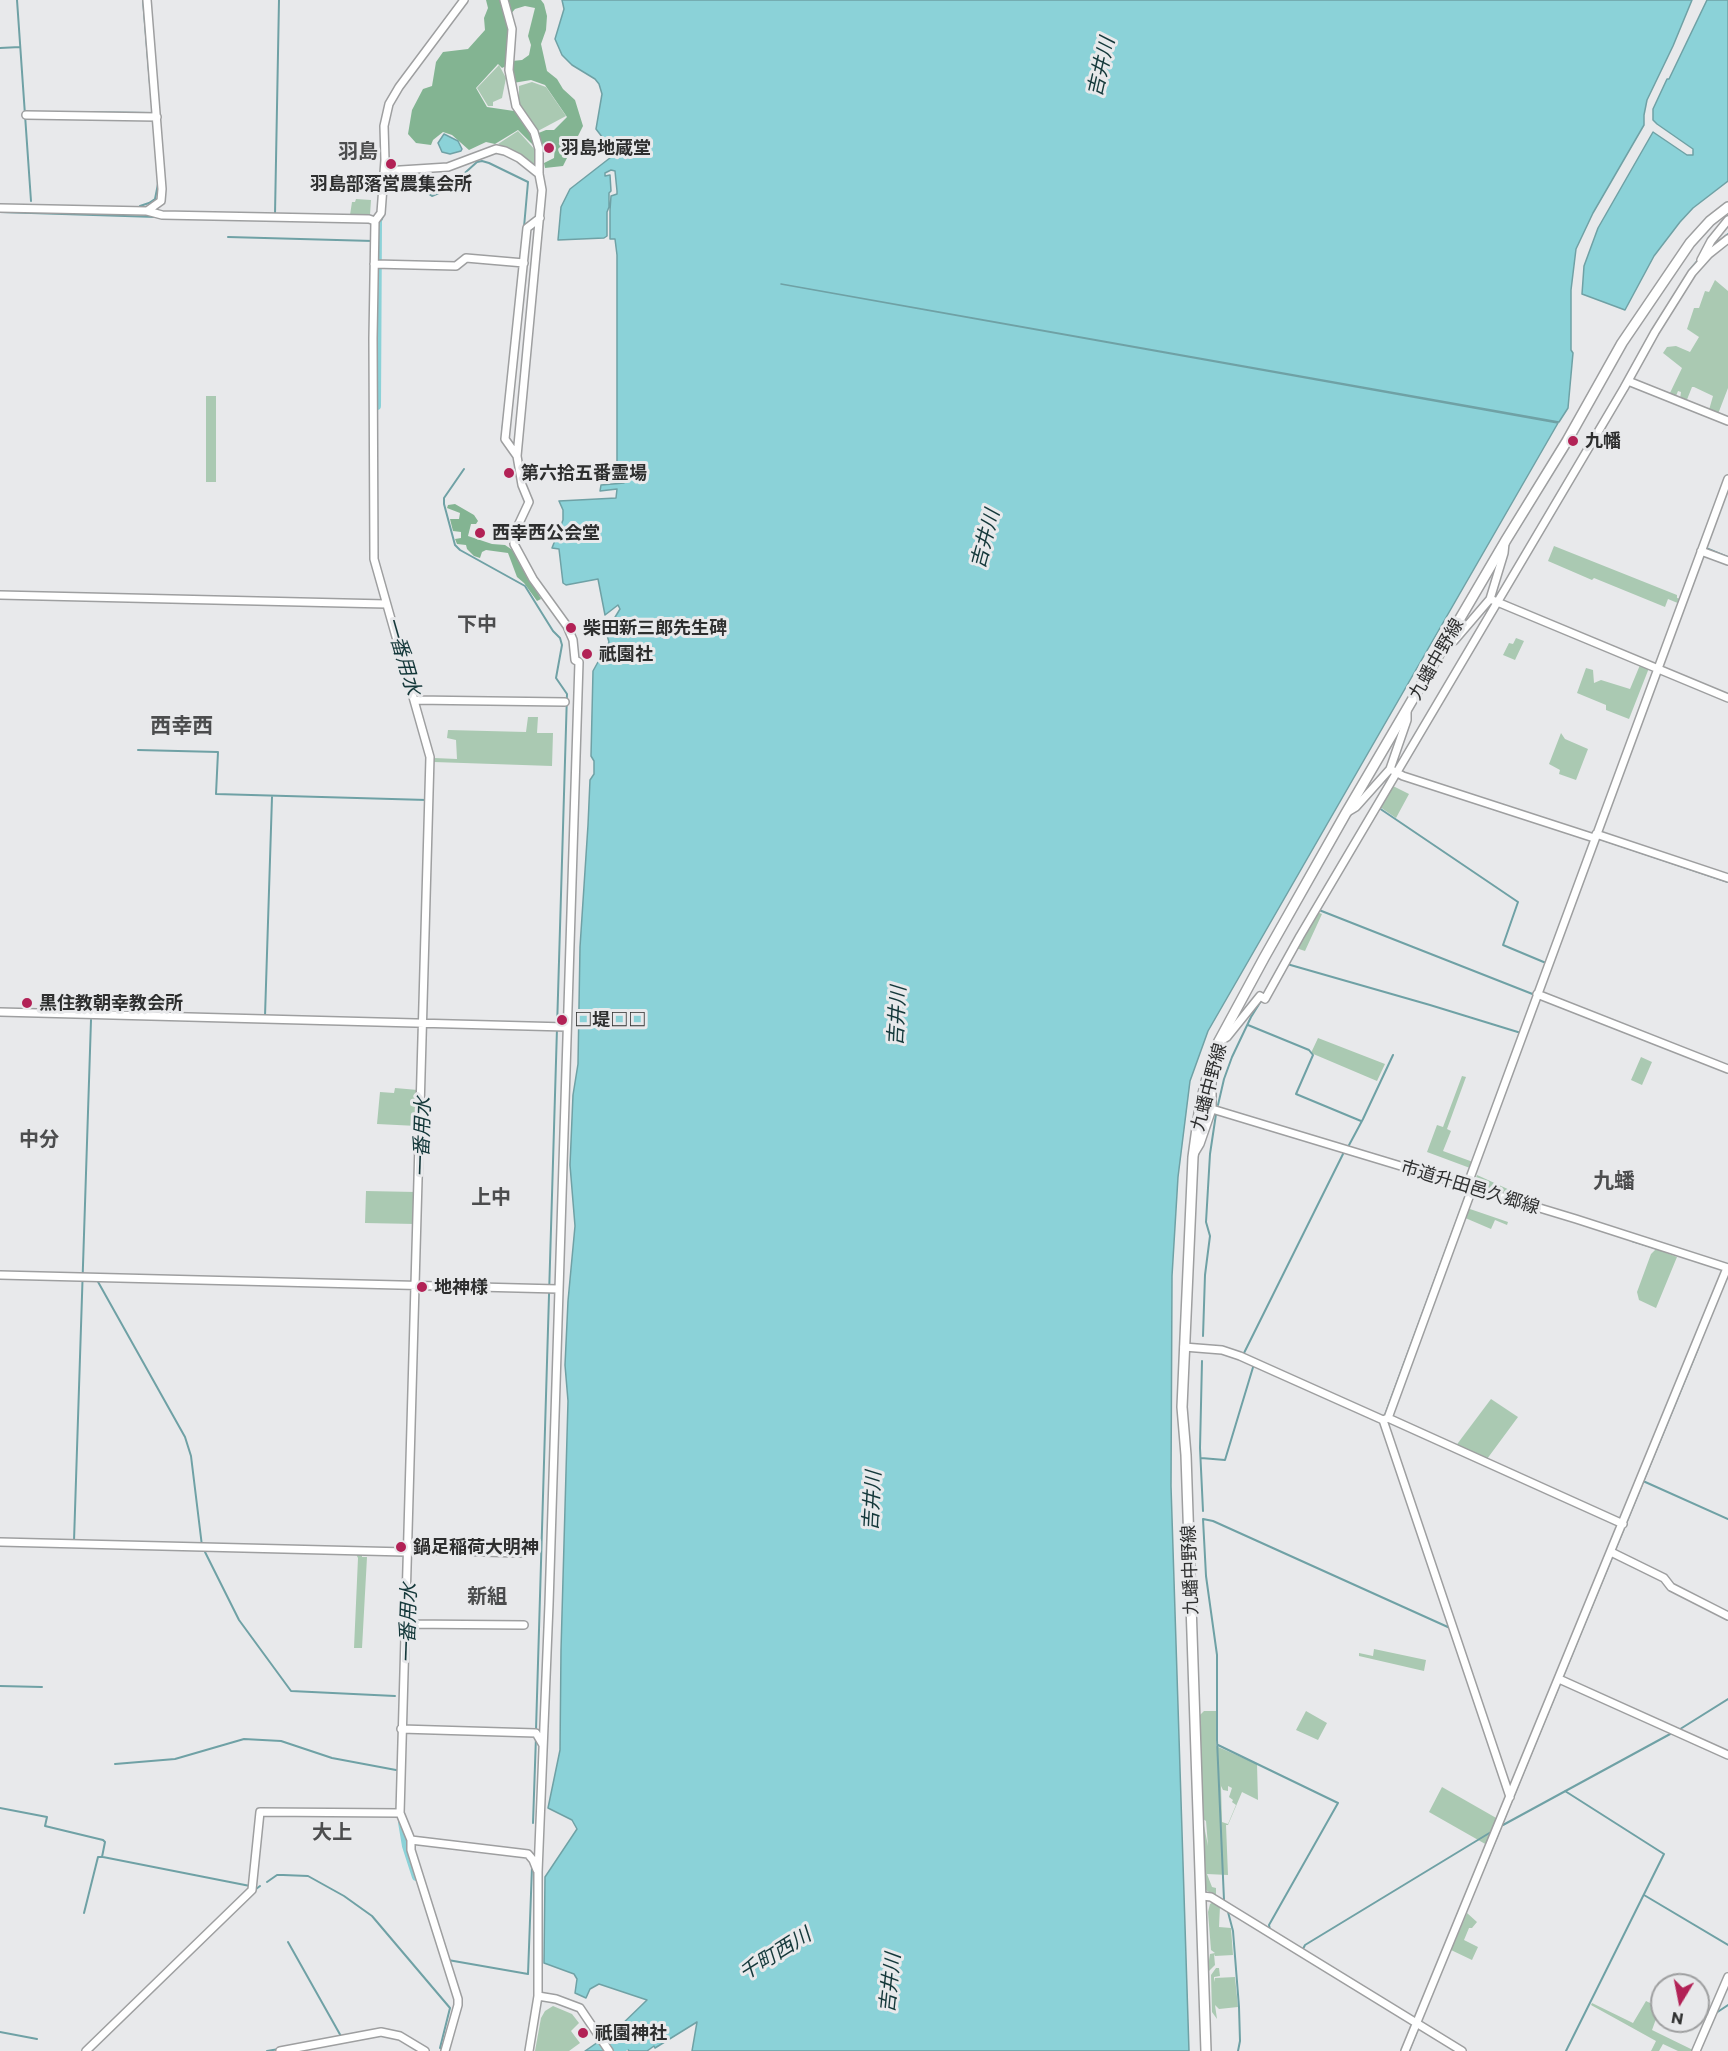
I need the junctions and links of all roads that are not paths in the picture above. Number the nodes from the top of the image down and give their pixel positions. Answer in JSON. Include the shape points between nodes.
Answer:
{"nodes":[{"id":1,"x":147,"y":0,"type":"edge"},
{"id":2,"x":464,"y":0,"type":"edge"},
{"id":3,"x":504,"y":0,"type":"edge"},
{"id":4,"x":26,"y":115,"type":"dead end"},
{"id":5,"x":157,"y":117,"type":"junction"},
{"id":6,"x":386,"y":171,"type":"junction"},
{"id":7,"x":539,"y":174,"type":"junction"},
{"id":8,"x":1728,"y":207,"type":"edge"},
{"id":9,"x":0,"y":208,"type":"edge"},
{"id":10,"x":147,"y":211,"type":"junction"},
{"id":11,"x":540,"y":218,"type":"junction"},
{"id":12,"x":1728,"y":220,"type":"edge"},
{"id":13,"x":375,"y":221,"type":"junction"},
{"id":14,"x":1728,"y":238,"type":"edge"},
{"id":15,"x":521,"y":262,"type":"junction"},
{"id":16,"x":376,"y":264,"type":"junction"},
{"id":17,"x":1700,"y":264,"type":"junction"},
{"id":18,"x":1628,"y":381,"type":"junction"},
{"id":19,"x":1728,"y":421,"type":"edge"},
{"id":20,"x":517,"y":456,"type":"junction"},
{"id":21,"x":1728,"y":479,"type":"edge"},
{"id":22,"x":1506,"y":540,"type":"junction"},
{"id":23,"x":1703,"y":551,"type":"junction"},
{"id":24,"x":1728,"y":561,"type":"edge"},
{"id":25,"x":0,"y":595,"type":"edge"},
{"id":26,"x":1495,"y":601,"type":"junction"},
{"id":27,"x":386,"y":604,"type":"junction"},
{"id":28,"x":1444,"y":646,"type":"junction"},
{"id":29,"x":1659,"y":670,"type":"junction"},
{"id":30,"x":1728,"y":698,"type":"edge"},
{"id":31,"x":416,"y":700,"type":"junction"},
{"id":32,"x":565,"y":702,"type":"dead end"},
{"id":33,"x":1407,"y":709,"type":"junction"},
{"id":34,"x":1394,"y":771,"type":"junction"},
{"id":35,"x":1346,"y":813,"type":"junction"},
{"id":36,"x":1597,"y":835,"type":"junction"},
{"id":37,"x":1728,"y":878,"type":"edge"},
{"id":38,"x":1539,"y":995,"type":"junction"},
{"id":39,"x":0,"y":1012,"type":"edge"},
{"id":40,"x":425,"y":1023,"type":"junction"},
{"id":41,"x":560,"y":1027,"type":"junction"},
{"id":42,"x":1218,"y":1043,"type":"junction"},
{"id":43,"x":1211,"y":1062,"type":"junction"},
{"id":44,"x":1728,"y":1069,"type":"edge"},
{"id":45,"x":1212,"y":1109,"type":"junction"},
{"id":46,"x":1193,"y":1157,"type":"junction"},
{"id":47,"x":1470,"y":1187,"type":"junction"},
{"id":48,"x":1727,"y":1268,"type":"edge"},
{"id":49,"x":0,"y":1275,"type":"edge"},
{"id":50,"x":416,"y":1285,"type":"junction"},
{"id":51,"x":552,"y":1289,"type":"junction"},
{"id":52,"x":1184,"y":1347,"type":"junction"},
{"id":53,"x":1386,"y":1419,"type":"junction"},
{"id":54,"x":1623,"y":1524,"type":"junction"},
{"id":55,"x":0,"y":1542,"type":"edge"},
{"id":56,"x":408,"y":1551,"type":"junction"},
{"id":57,"x":520,"y":1553,"type":"dead end"},
{"id":58,"x":1613,"y":1553,"type":"junction"},
{"id":59,"x":1728,"y":1616,"type":"edge"},
{"id":60,"x":406,"y":1624,"type":"junction"},
{"id":61,"x":524,"y":1625,"type":"dead end"},
{"id":62,"x":1561,"y":1680,"type":"junction"},
{"id":63,"x":403,"y":1729,"type":"junction"},
{"id":64,"x":544,"y":1747,"type":"junction"},
{"id":65,"x":1728,"y":1755,"type":"edge"},
{"id":66,"x":1511,"y":1794,"type":"junction"},
{"id":67,"x":401,"y":1816,"type":"junction"},
{"id":68,"x":411,"y":1840,"type":"junction"},
{"id":69,"x":538,"y":1872,"type":"junction"},
{"id":70,"x":1202,"y":1896,"type":"junction"},
{"id":71,"x":1728,"y":1977,"type":"edge"},
{"id":72,"x":538,"y":1996,"type":"junction"},
{"id":73,"x":1419,"y":2024,"type":"junction"},
{"id":74,"x":86,"y":2051,"type":"edge"},
{"id":75,"x":280,"y":2051,"type":"edge"},
{"id":76,"x":425,"y":2051,"type":"edge"},
{"id":77,"x":445,"y":2051,"type":"edge"},
{"id":78,"x":529,"y":2051,"type":"edge"},
{"id":79,"x":609,"y":2051,"type":"edge"},
{"id":80,"x":1206,"y":2051,"type":"edge"},
{"id":81,"x":1405,"y":2051,"type":"edge"},
{"id":82,"x":1462,"y":2051,"type":"edge"},
{"id":83,"x":1696,"y":2051,"type":"edge"}],
"edges":[{"from":1,"to":5,"type":"street"},
{"from":2,"to":6,"type":"street","via":[[389,104],[384,126]]},
{"from":3,"to":7,"type":"street","via":[[512,29],[510,79],[516,106],[534,132]]},
{"from":4,"to":5,"type":"street"},
{"from":5,"to":10,"type":"street","via":[[161,201]]},
{"from":6,"to":7,"type":"street","via":[[448,167],[495,149],[519,158]]},
{"from":6,"to":13,"type":"street","via":[[381,213]]},
{"from":7,"to":11,"type":"street"},
{"from":8,"to":22,"type":"main road","name":"九蟠中野線","via":[[1682,253],[1628,333]]},
{"from":9,"to":10,"type":"street"},
{"from":10,"to":13,"type":"street","via":[[162,215]]},
{"from":11,"to":15,"type":"street","via":[[527,228]]},
{"from":11,"to":20,"type":"street"},
{"from":12,"to":17,"type":"street","via":[[1711,241]]},
{"from":13,"to":16,"type":"street"},
{"from":14,"to":17,"type":"street"},
{"from":15,"to":16,"type":"street","via":[[466,258],[456,266]]},
{"from":15,"to":20,"type":"street","via":[[505,439]]},
{"from":16,"to":27,"type":"street","via":[[373,555]]},
{"from":17,"to":18,"type":"street"},
{"from":18,"to":19,"type":"street"},
{"from":18,"to":26,"type":"street"},
{"from":20,"to":41,"type":"street","via":[[529,502],[514,534],[514,544],[533,579],[567,626],[575,660],[579,662]]},
{"from":21,"to":23,"type":"street"},
{"from":22,"to":26,"type":"street"},
{"from":22,"to":28,"type":"main road","name":"九蟠中野線"},
{"from":23,"to":24,"type":"street"},
{"from":23,"to":29,"type":"street"},
{"from":25,"to":27,"type":"street"},
{"from":26,"to":28,"type":"street"},
{"from":26,"to":29,"type":"street"},
{"from":26,"to":34,"type":"street"},
{"from":27,"to":31,"type":"street"},
{"from":28,"to":33,"type":"main road","name":"九蟠中野線"},
{"from":29,"to":30,"type":"street"},
{"from":29,"to":36,"type":"street"},
{"from":31,"to":32,"type":"street"},
{"from":31,"to":40,"type":"street","via":[[430,757]]},
{"from":33,"to":34,"type":"street"},
{"from":33,"to":35,"type":"main road","name":"九蟠中野線"},
{"from":34,"to":35,"type":"street"},
{"from":34,"to":36,"type":"street"},
{"from":34,"to":42,"type":"street","via":[[1265,999],[1260,996]]},
{"from":35,"to":42,"type":"main road","name":"九蟠中野線"},
{"from":36,"to":37,"type":"street"},
{"from":36,"to":38,"type":"street"},
{"from":38,"to":44,"type":"street"},
{"from":38,"to":47,"type":"street"},
{"from":39,"to":40,"type":"street"},
{"from":40,"to":41,"type":"street"},
{"from":40,"to":50,"type":"street"},
{"from":41,"to":51,"type":"street"},
{"from":42,"to":43,"type":"main road","name":"九蟠中野線"},
{"from":43,"to":45,"type":"street"},
{"from":43,"to":46,"type":"main road","name":"九蟠中野線"},
{"from":45,"to":46,"type":"street"},
{"from":45,"to":47,"type":"street","name":"市道升田邑久郷線"},
{"from":46,"to":52,"type":"main road","name":"九蟠中野線"},
{"from":47,"to":48,"type":"street","name":"市道升田邑久郷線"},
{"from":47,"to":53,"type":"street"},
{"from":48,"to":54,"type":"street"},
{"from":49,"to":50,"type":"street"},
{"from":50,"to":51,"type":"street"},
{"from":50,"to":56,"type":"street"},
{"from":51,"to":64,"type":"street"},
{"from":52,"to":53,"type":"street","via":[[1222,1350]]},
{"from":52,"to":70,"type":"main road","name":"九蟠中野線","via":[[1182,1407]]},
{"from":53,"to":54,"type":"street"},
{"from":53,"to":66,"type":"street"},
{"from":54,"to":58,"type":"street"},
{"from":55,"to":56,"type":"street"},
{"from":56,"to":57,"type":"street"},
{"from":56,"to":60,"type":"street"},
{"from":58,"to":59,"type":"street"},
{"from":58,"to":62,"type":"street"},
{"from":60,"to":61,"type":"street"},
{"from":60,"to":63,"type":"street"},
{"from":62,"to":65,"type":"street"},
{"from":62,"to":66,"type":"street"},
{"from":63,"to":64,"type":"street","via":[[536,1733]]},
{"from":63,"to":67,"type":"street"},
{"from":64,"to":69,"type":"street"},
{"from":66,"to":73,"type":"street"},
{"from":67,"to":68,"type":"street"},
{"from":67,"to":74,"type":"street","via":[[372,1811],[260,1812],[252,1890]]},
{"from":68,"to":69,"type":"street","via":[[528,1854]]},
{"from":68,"to":77,"type":"street","via":[[458,1999]]},
{"from":69,"to":72,"type":"street"},
{"from":70,"to":73,"type":"street","via":[[1211,1897]]},
{"from":70,"to":80,"type":"main road","name":"九蟠中野線"},
{"from":71,"to":83,"type":"street"},
{"from":72,"to":78,"type":"street"},
{"from":72,"to":79,"type":"street","via":[[580,2008]]},
{"from":73,"to":81,"type":"street"},
{"from":73,"to":82,"type":"street"},
{"from":75,"to":76,"type":"street","via":[[381,2032],[400,2036]]}]}
